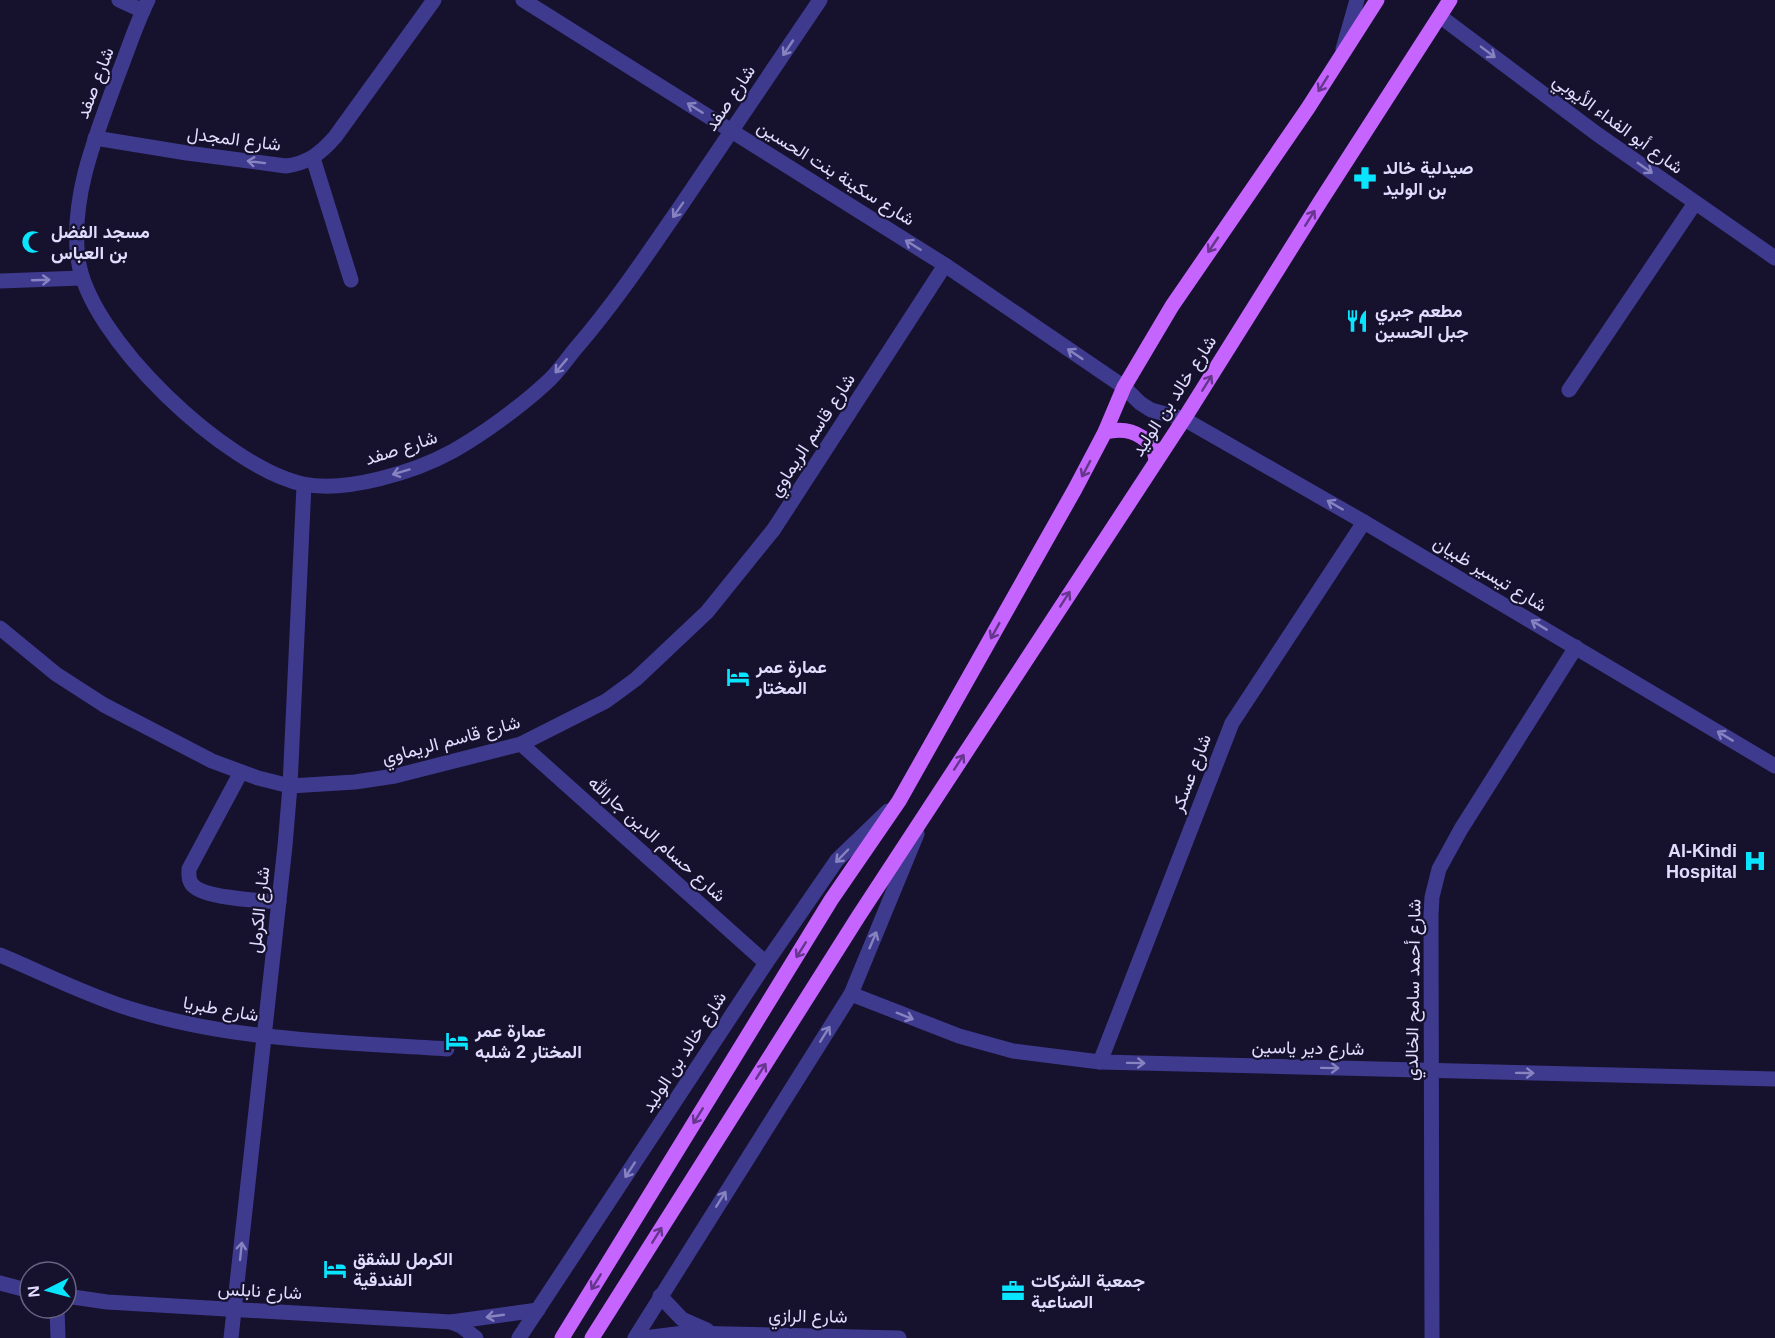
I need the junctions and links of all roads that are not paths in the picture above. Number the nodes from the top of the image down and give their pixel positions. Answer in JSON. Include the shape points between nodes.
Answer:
{"nodes":[{"id":1,"x":119,"y":0,"type":"edge"},
{"id":2,"x":434,"y":0,"type":"edge"},
{"id":3,"x":523,"y":0,"type":"edge"},
{"id":4,"x":820,"y":0,"type":"edge"},
{"id":5,"x":1357,"y":0,"type":"edge"},
{"id":6,"x":1377,"y":0,"type":"edge"},
{"id":7,"x":1438,"y":0,"type":"edge"},
{"id":8,"x":1450,"y":0,"type":"edge"},
{"id":9,"x":145,"y":5,"type":"edge"},
{"id":10,"x":1441,"y":17,"type":"junction"},
{"id":11,"x":1342,"y":53,"type":"junction"},
{"id":12,"x":732,"y":131,"type":"junction"},
{"id":13,"x":95,"y":138,"type":"junction"},
{"id":14,"x":313,"y":158,"type":"junction"},
{"id":15,"x":1695,"y":203,"type":"junction"},
{"id":16,"x":1775,"y":258,"type":"edge"},
{"id":17,"x":945,"y":266,"type":"junction"},
{"id":18,"x":82,"y":279,"type":"junction"},
{"id":19,"x":351,"y":280,"type":"dead end"},
{"id":20,"x":0,"y":281,"type":"edge"},
{"id":21,"x":1124,"y":387,"type":"junction"},
{"id":22,"x":1569,"y":390,"type":"dead end"},
{"id":23,"x":1184,"y":419,"type":"junction"},
{"id":24,"x":1105,"y":432,"type":"junction"},
{"id":25,"x":1156,"y":460,"type":"junction"},
{"id":26,"x":304,"y":485,"type":"junction"},
{"id":27,"x":1364,"y":522,"type":"junction"},
{"id":28,"x":0,"y":628,"type":"edge"},
{"id":29,"x":1576,"y":647,"type":"junction"},
{"id":30,"x":521,"y":744,"type":"junction"},
{"id":31,"x":1775,"y":766,"type":"edge"},
{"id":32,"x":240,"y":772,"type":"junction"},
{"id":33,"x":290,"y":786,"type":"junction"},
{"id":34,"x":899,"y":801,"type":"junction"},
{"id":35,"x":927,"y":811,"type":"junction"},
{"id":36,"x":279,"y":902,"type":"junction"},
{"id":37,"x":0,"y":955,"type":"edge"},
{"id":38,"x":766,"y":963,"type":"junction"},
{"id":39,"x":851,"y":994,"type":"junction"},
{"id":40,"x":265,"y":1037,"type":"junction"},
{"id":41,"x":447,"y":1050,"type":"dead end"},
{"id":42,"x":1101,"y":1062,"type":"junction"},
{"id":43,"x":1431,"y":1071,"type":"junction"},
{"id":44,"x":1775,"y":1079,"type":"edge"},
{"id":45,"x":0,"y":1284,"type":"edge"},
{"id":46,"x":18,"y":1288,"type":"edge"},
{"id":47,"x":660,"y":1296,"type":"junction"},
{"id":48,"x":78,"y":1298,"type":"edge"},
{"id":49,"x":235,"y":1310,"type":"junction"},
{"id":50,"x":538,"y":1310,"type":"junction"},
{"id":51,"x":57,"y":1320,"type":"edge"},
{"id":52,"x":451,"y":1322,"type":"junction"},
{"id":53,"x":716,"y":1333,"type":"junction"},
{"id":54,"x":58,"y":1338,"type":"edge"},
{"id":55,"x":231,"y":1338,"type":"edge"},
{"id":56,"x":477,"y":1338,"type":"edge"},
{"id":57,"x":519,"y":1338,"type":"edge"},
{"id":58,"x":562,"y":1338,"type":"edge"},
{"id":59,"x":592,"y":1338,"type":"edge"},
{"id":60,"x":635,"y":1338,"type":"edge"},
{"id":61,"x":644,"y":1338,"type":"edge"},
{"id":62,"x":899,"y":1338,"type":"edge"},
{"id":63,"x":1432,"y":1338,"type":"edge"}],
"edges":[{"from":1,"to":9,"type":"street"},
{"from":2,"to":14,"type":"street","name":"شارع المجدل","via":[[334,137]]},
{"from":12,"to":3,"type":"street","name":"شارع سكينة بنت الحسين","one_way":true},
{"from":4,"to":12,"type":"street","name":"شارع صفد","one_way":true},
{"from":5,"to":11,"type":"street"},
{"from":6,"to":11,"type":"main road","name":"شارع خالد بن الوليد"},
{"from":7,"to":10,"type":"main road"},
{"from":8,"to":10,"type":"main road","name":"شارع خالد بن الوليد"},
{"from":9,"to":13,"type":"street","name":"شارع صفد"},
{"from":10,"to":15,"type":"street","name":"شارع أبو الفداء الأيوبي","one_way":true},
{"from":23,"to":10,"type":"main road","name":"شارع خالد بن الوليد","one_way":true},
{"from":11,"to":21,"type":"main road","name":"شارع خالد بن الوليد","one_way":true,"via":[[1172,306]]},
{"from":17,"to":12,"type":"street","name":"شارع سكينة بنت الحسين","one_way":true},
{"from":12,"to":26,"type":"street","name":"شارع صفد","one_way":true,"via":[[606,313],[547,383],[451,452],[413,469],[335,486]]},
{"from":14,"to":13,"type":"street","name":"شارع المجدل","one_way":true,"via":[[286,166]]},
{"from":13,"to":18,"type":"street","name":"شارع صفد","via":[[78,219],[77,256]]},
{"from":14,"to":19,"type":"street"},
{"from":15,"to":16,"type":"street","name":"شارع أبو الفداء الأيوبي"},
{"from":15,"to":22,"type":"street"},
{"from":21,"to":17,"type":"street","name":"شارع سكينة بنت الحسين","one_way":true},
{"from":17,"to":30,"type":"street","name":"شارع قاسم الريماوي","via":[[774,529],[707,612],[636,679],[606,701]]},
{"from":20,"to":18,"type":"street","one_way":true},
{"from":18,"to":26,"type":"street","name":"شارع صفد","via":[[114,335],[197,425],[268,473]]},
{"from":21,"to":23,"type":"street","name":"شارع سكينة بنت الحسين","via":[[1151,410]]},
{"from":21,"to":24,"type":"main road","name":"شارع خالد بن الوليد"},
{"from":23,"to":25,"type":"main road","name":"شارع خالد بن الوليد"},
{"from":27,"to":23,"type":"street","name":"شارع تيسير ظبيان","one_way":true},
{"from":24,"to":25,"type":"main road","via":[[1123,429],[1139,434],[1153,446]]},
{"from":24,"to":34,"type":"main road","name":"شارع خالد بن الوليد","one_way":true},
{"from":35,"to":25,"type":"main road","name":"شارع خالد بن الوليد","one_way":true},
{"from":26,"to":33,"type":"street","name":"شارع الكرمل"},
{"from":29,"to":27,"type":"street","name":"شارع تيسير ظبيان","one_way":true},
{"from":27,"to":42,"type":"street","name":"شارع عسكر","via":[[1232,723]]},
{"from":28,"to":32,"type":"street","name":"شارع قاسم الريماوي","via":[[56,674],[104,705],[174,743]]},
{"from":31,"to":29,"type":"street","name":"شارع تيسير ظبيان","one_way":true},
{"from":29,"to":43,"type":"street","name":"شارع أحمد سامح الخالدي","via":[[1439,869],[1431,915]]},
{"from":30,"to":33,"type":"street","name":"شارع قاسم الريماوي","via":[[395,776]]},
{"from":30,"to":38,"type":"street","name":"شارع حسام الدين جارالله"},
{"from":32,"to":33,"type":"street","name":"شارع قاسم الريماوي"},
{"from":32,"to":36,"type":"street","via":[[189,869],[189,880],[202,892]]},
{"from":33,"to":36,"type":"street","name":"شارع الكرمل"},
{"from":34,"to":38,"type":"street","name":"شارع خالد بن الوليد","one_way":true,"via":[[837,860]]},
{"from":34,"to":58,"type":"main road","name":"شارع خالد بن الوليد","one_way":true,"via":[[831,900]]},
{"from":39,"to":35,"type":"street","name":"شارع خالد بن الوليد","one_way":true},
{"from":59,"to":35,"type":"main road","name":"شارع خالد بن الوليد","one_way":true},
{"from":36,"to":40,"type":"street","name":"شارع الكرمل"},
{"from":37,"to":40,"type":"street","name":"شارع طبريا","via":[[131,1009]]},
{"from":38,"to":50,"type":"street","name":"شارع خالد بن الوليد","one_way":true},
{"from":39,"to":42,"type":"street","name":"شارع دير ياسين","one_way":true,"via":[[947,1032],[1002,1048]]},
{"from":47,"to":39,"type":"street","name":"شارع خالد بن الوليد","one_way":true},
{"from":40,"to":41,"type":"street","name":"شارع طبريا"},
{"from":49,"to":40,"type":"street","name":"شارع الكرمل","one_way":true},
{"from":42,"to":43,"type":"street","name":"شارع دير ياسين","one_way":true},
{"from":43,"to":44,"type":"street","name":"شارع دير ياسين","one_way":true},
{"from":43,"to":63,"type":"street","name":"شارع أحمد سامح الخالدي"},
{"from":45,"to":46,"type":"street"},
{"from":47,"to":53,"type":"street","name":"شارع الرازي","via":[[682,1319]]},
{"from":47,"to":60,"type":"street","name":"شارع خالد بن الوليد"},
{"from":48,"to":49,"type":"street","name":"شارع نابلس"},
{"from":49,"to":52,"type":"street","name":"شارع نابلس"},
{"from":49,"to":55,"type":"street","name":"شارع الكرمل"},
{"from":50,"to":52,"type":"street","name":"شارع نابلس","one_way":true},
{"from":50,"to":57,"type":"street","name":"شارع خالد بن الوليد"},
{"from":51,"to":54,"type":"street"},
{"from":52,"to":56,"type":"street","name":"شارع نابلس"},
{"from":53,"to":61,"type":"street","name":"شارع الرازي"},
{"from":53,"to":62,"type":"street","name":"شارع الرازي"}]}
